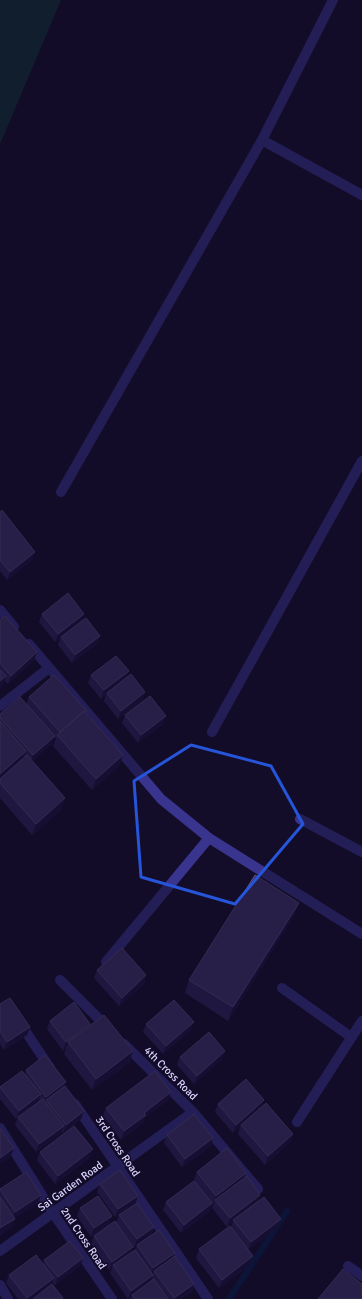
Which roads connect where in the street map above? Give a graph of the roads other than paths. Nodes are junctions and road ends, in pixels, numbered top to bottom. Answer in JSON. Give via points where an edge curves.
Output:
{"nodes":[{"id":1,"x":333,"y":0,"type":"edge"},
{"id":2,"x":262,"y":140,"type":"junction"},
{"id":3,"x":362,"y":195,"type":"edge"},
{"id":4,"x":362,"y":461,"type":"edge"},
{"id":5,"x":61,"y":492,"type":"dead end"},
{"id":6,"x":0,"y":610,"type":"edge"},
{"id":7,"x":49,"y":668,"type":"junction"},
{"id":8,"x":0,"y":706,"type":"edge"},
{"id":9,"x":212,"y":732,"type":"dead end"},
{"id":10,"x":300,"y":819,"type":"dead end"},
{"id":11,"x":208,"y":838,"type":"junction"},
{"id":12,"x":362,"y":852,"type":"edge"},
{"id":13,"x":362,"y":934,"type":"edge"},
{"id":14,"x":106,"y":962,"type":"edge"},
{"id":15,"x":60,"y":980,"type":"dead end"},
{"id":16,"x":282,"y":988,"type":"dead end"},
{"id":17,"x":362,"y":1021,"type":"edge"},
{"id":18,"x":22,"y":1026,"type":"edge"},
{"id":19,"x":351,"y":1037,"type":"junction"},
{"id":20,"x":57,"y":1078,"type":"edge"},
{"id":21,"x":70,"y":1097,"type":"edge"},
{"id":22,"x":193,"y":1112,"type":"junction"},
{"id":23,"x":297,"y":1122,"type":"dead end"},
{"id":24,"x":0,"y":1128,"type":"edge"},
{"id":25,"x":118,"y":1167,"type":"junction"},
{"id":26,"x":258,"y":1190,"type":"edge"},
{"id":27,"x":53,"y":1213,"type":"junction"},
{"id":28,"x":0,"y":1251,"type":"edge"},
{"id":29,"x":348,"y":1266,"type":"dead end"},
{"id":30,"x":362,"y":1276,"type":"edge"},
{"id":31,"x":0,"y":1285,"type":"edge"},
{"id":32,"x":8,"y":1299,"type":"edge"},
{"id":33,"x":112,"y":1299,"type":"edge"},
{"id":34,"x":208,"y":1299,"type":"edge"}],
"edges":[{"from":1,"to":2,"type":"street"},
{"from":2,"to":3,"type":"street"},
{"from":2,"to":5,"type":"street"},
{"from":4,"to":9,"type":"street"},
{"from":6,"to":7,"type":"street"},
{"from":7,"to":8,"type":"street"},
{"from":7,"to":11,"type":"street","via":[[161,799]]},
{"from":10,"to":12,"type":"street"},
{"from":11,"to":13,"type":"street"},
{"from":11,"to":14,"type":"street"},
{"from":15,"to":22,"type":"street","name":"4th Cross Road"},
{"from":16,"to":19,"type":"street"},
{"from":17,"to":19,"type":"street"},
{"from":18,"to":20,"type":"street"},
{"from":19,"to":23,"type":"street"},
{"from":21,"to":25,"type":"street","name":"3rd Cross Road"},
{"from":22,"to":25,"type":"street","name":"Sai Garden Road"},
{"from":22,"to":26,"type":"street","name":"4th Cross Road"},
{"from":24,"to":27,"type":"street","name":"2nd Cross Road"},
{"from":25,"to":27,"type":"street","name":"Sai Garden Road"},
{"from":25,"to":34,"type":"street","name":"3rd Cross Road"},
{"from":27,"to":28,"type":"street","name":"Sai Garden Road"},
{"from":27,"to":33,"type":"street","name":"2nd Cross Road"},
{"from":29,"to":30,"type":"street"},
{"from":31,"to":32,"type":"street"}]}
